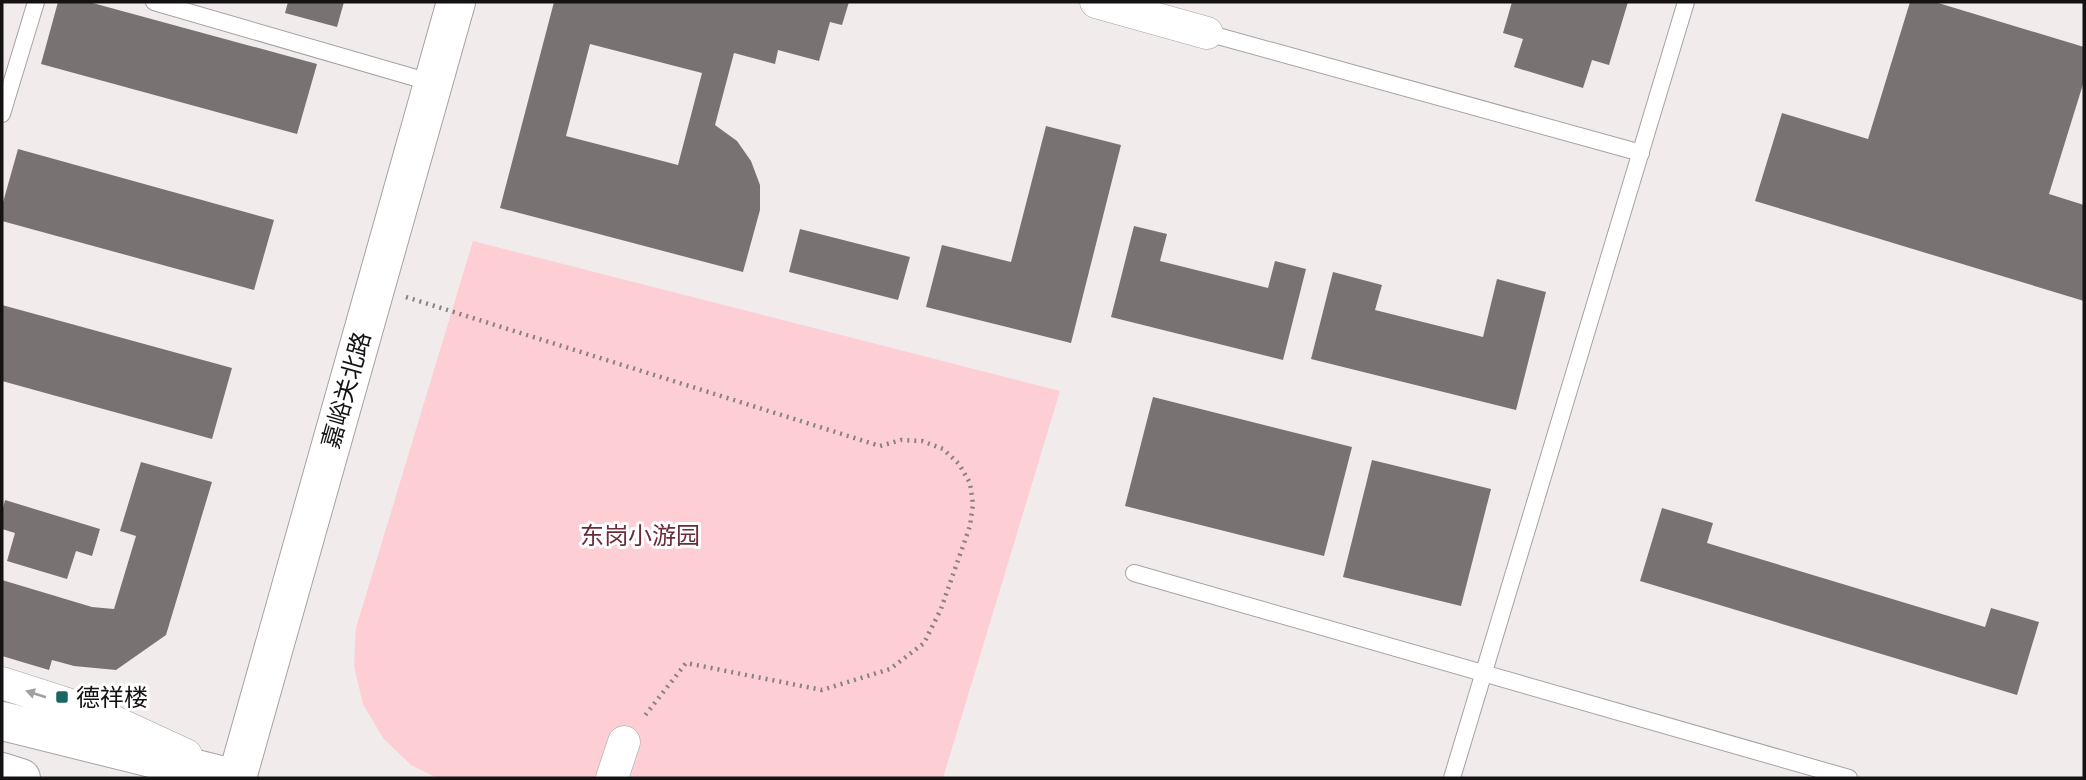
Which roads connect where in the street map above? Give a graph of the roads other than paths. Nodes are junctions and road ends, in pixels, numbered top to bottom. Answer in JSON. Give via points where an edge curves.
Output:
{"nodes":[{"id":1,"x":36,"y":2,"type":"edge"},
{"id":2,"x":155,"y":2,"type":"edge"},
{"id":3,"x":456,"y":2,"type":"edge"},
{"id":4,"x":1096,"y":2,"type":"edge"},
{"id":5,"x":1686,"y":2,"type":"edge"},
{"id":6,"x":1207,"y":33,"type":"joint"},
{"id":7,"x":433,"y":83,"type":"junction"},
{"id":8,"x":2,"y":114,"type":"edge"},
{"id":9,"x":1641,"y":153,"type":"junction"},
{"id":10,"x":1134,"y":573,"type":"dead end"},
{"id":11,"x":1484,"y":674,"type":"junction"},
{"id":12,"x":2,"y":683,"type":"edge"},
{"id":13,"x":2,"y":721,"type":"edge"},
{"id":14,"x":624,"y":742,"type":"road end"},
{"id":15,"x":2,"y":772,"type":"edge"},
{"id":16,"x":21,"y":778,"type":"edge"},
{"id":17,"x":235,"y":778,"type":"edge"},
{"id":18,"x":612,"y":778,"type":"edge"},
{"id":19,"x":1452,"y":778,"type":"edge"},
{"id":20,"x":1849,"y":778,"type":"edge"}],
"edges":[{"from":1,"to":8,"type":"lane"},
{"from":2,"to":7,"type":"lane"},
{"from":3,"to":7,"type":"main road","name":"嘉峪关北路"},
{"from":4,"to":6,"type":"street"},
{"from":5,"to":9,"type":"lane"},
{"from":6,"to":9,"type":"lane"},
{"from":7,"to":17,"type":"main road","name":"嘉峪关北路"},
{"from":9,"to":11,"type":"lane"},
{"from":10,"to":11,"type":"lane"},
{"from":11,"to":19,"type":"lane"},
{"from":11,"to":20,"type":"lane"},
{"from":17,"to":12,"type":"street","one_way":true,"via":[[95,713]]},
{"from":13,"to":17,"type":"main road"},
{"from":14,"to":18,"type":"street"},
{"from":15,"to":16,"type":"main road"}]}
